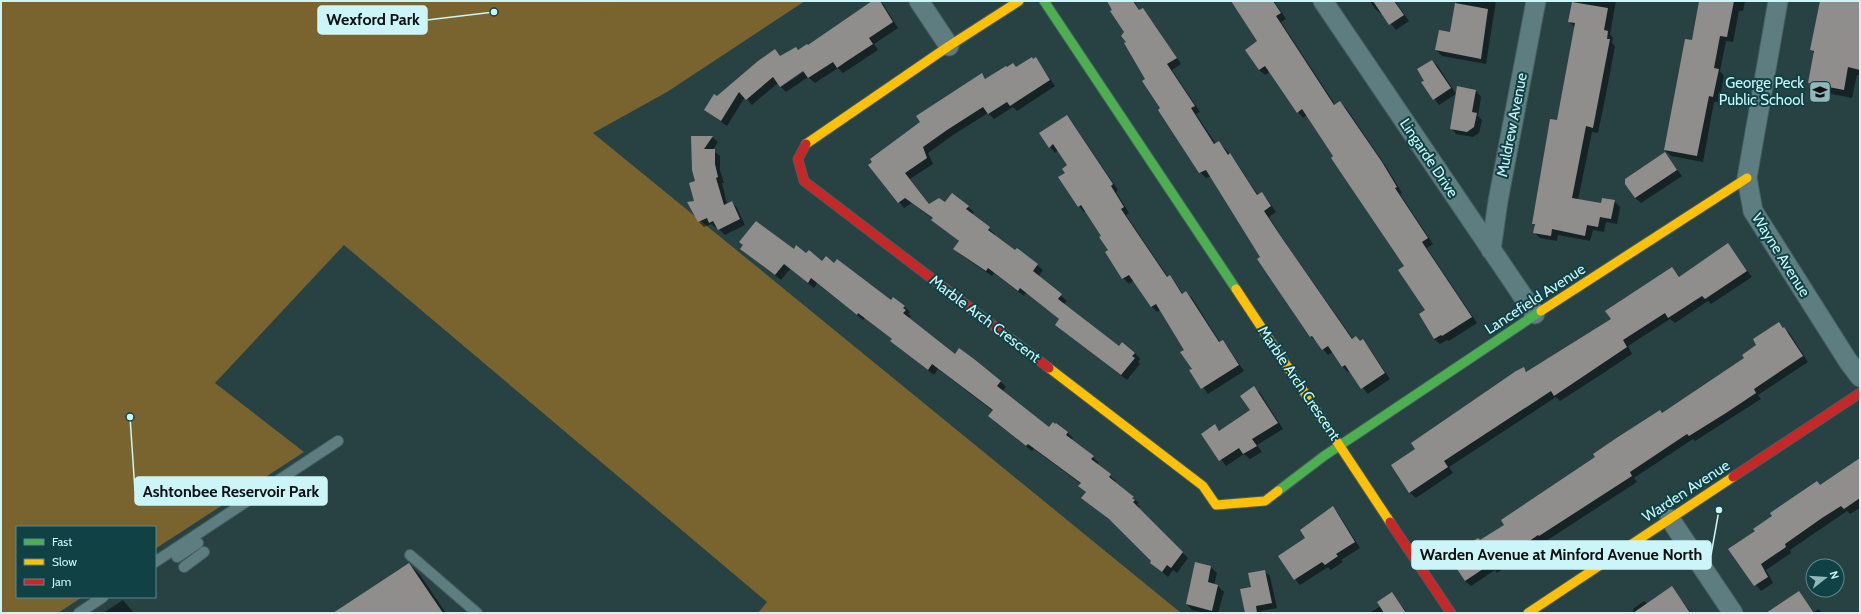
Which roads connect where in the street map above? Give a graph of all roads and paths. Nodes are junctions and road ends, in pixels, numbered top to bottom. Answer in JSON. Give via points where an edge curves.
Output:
{"nodes":[{"id":1,"x":919,"y":1,"type":"edge"},
{"id":2,"x":1019,"y":1,"type":"edge"},
{"id":3,"x":1044,"y":1,"type":"edge"},
{"id":4,"x":1323,"y":1,"type":"edge"},
{"id":5,"x":1536,"y":1,"type":"edge"},
{"id":6,"x":1778,"y":1,"type":"edge"},
{"id":7,"x":949,"y":46,"type":"junction"},
{"id":8,"x":1747,"y":178,"type":"junction"},
{"id":9,"x":1491,"y":250,"type":"junction"},
{"id":10,"x":1535,"y":314,"type":"junction"},
{"id":11,"x":1860,"y":377,"type":"edge"},
{"id":12,"x":1860,"y":393,"type":"edge"},
{"id":13,"x":338,"y":441,"type":"dead end"},
{"id":14,"x":1340,"y":446,"type":"junction"},
{"id":15,"x":1670,"y":519,"type":"junction"},
{"id":16,"x":204,"y":552,"type":"dead end"},
{"id":17,"x":410,"y":555,"type":"dead end"},
{"id":18,"x":156,"y":562,"type":"edge"},
{"id":19,"x":184,"y":567,"type":"dead end"},
{"id":20,"x":102,"y":598,"type":"edge"},
{"id":21,"x":79,"y":613,"type":"edge"},
{"id":22,"x":478,"y":613,"type":"edge"},
{"id":23,"x":1452,"y":613,"type":"edge"},
{"id":24,"x":1528,"y":613,"type":"edge"},
{"id":25,"x":1733,"y":613,"type":"edge"}],
"edges":[{"from":1,"to":7,"type":"street"},
{"from":2,"to":7,"type":"street","name":"Marble Arch Crescent"},
{"from":3,"to":14,"type":"street","name":"Marble Arch Crescent"},
{"from":4,"to":9,"type":"street","name":"Lingarde Drive"},
{"from":5,"to":9,"type":"street","name":"Muldrew Avenue"},
{"from":6,"to":8,"type":"street","name":"Wayne Avenue"},
{"from":7,"to":14,"type":"street","name":"Marble Arch Crescent","via":[[806,143],[798,159],[804,181],[1203,486],[1216,505],[1265,501]]},
{"from":8,"to":10,"type":"street","name":"Lancefield Avenue"},
{"from":8,"to":11,"type":"street","name":"Wayne Avenue","via":[[1753,211]]},
{"from":9,"to":10,"type":"street","name":"Lingarde Drive"},
{"from":10,"to":14,"type":"street","name":"Lancefield Avenue"},
{"from":12,"to":15,"type":"street","name":"Warden Avenue"},
{"from":13,"to":18,"type":"lane","via":[[175,554]]},
{"from":14,"to":23,"type":"street","name":"Marble Arch Crescent"},
{"from":15,"to":24,"type":"street","name":"Warden Avenue"},
{"from":15,"to":25,"type":"street"},
{"from":16,"to":19,"type":"lane"},
{"from":17,"to":22,"type":"lane"},
{"from":20,"to":21,"type":"lane"}]}
